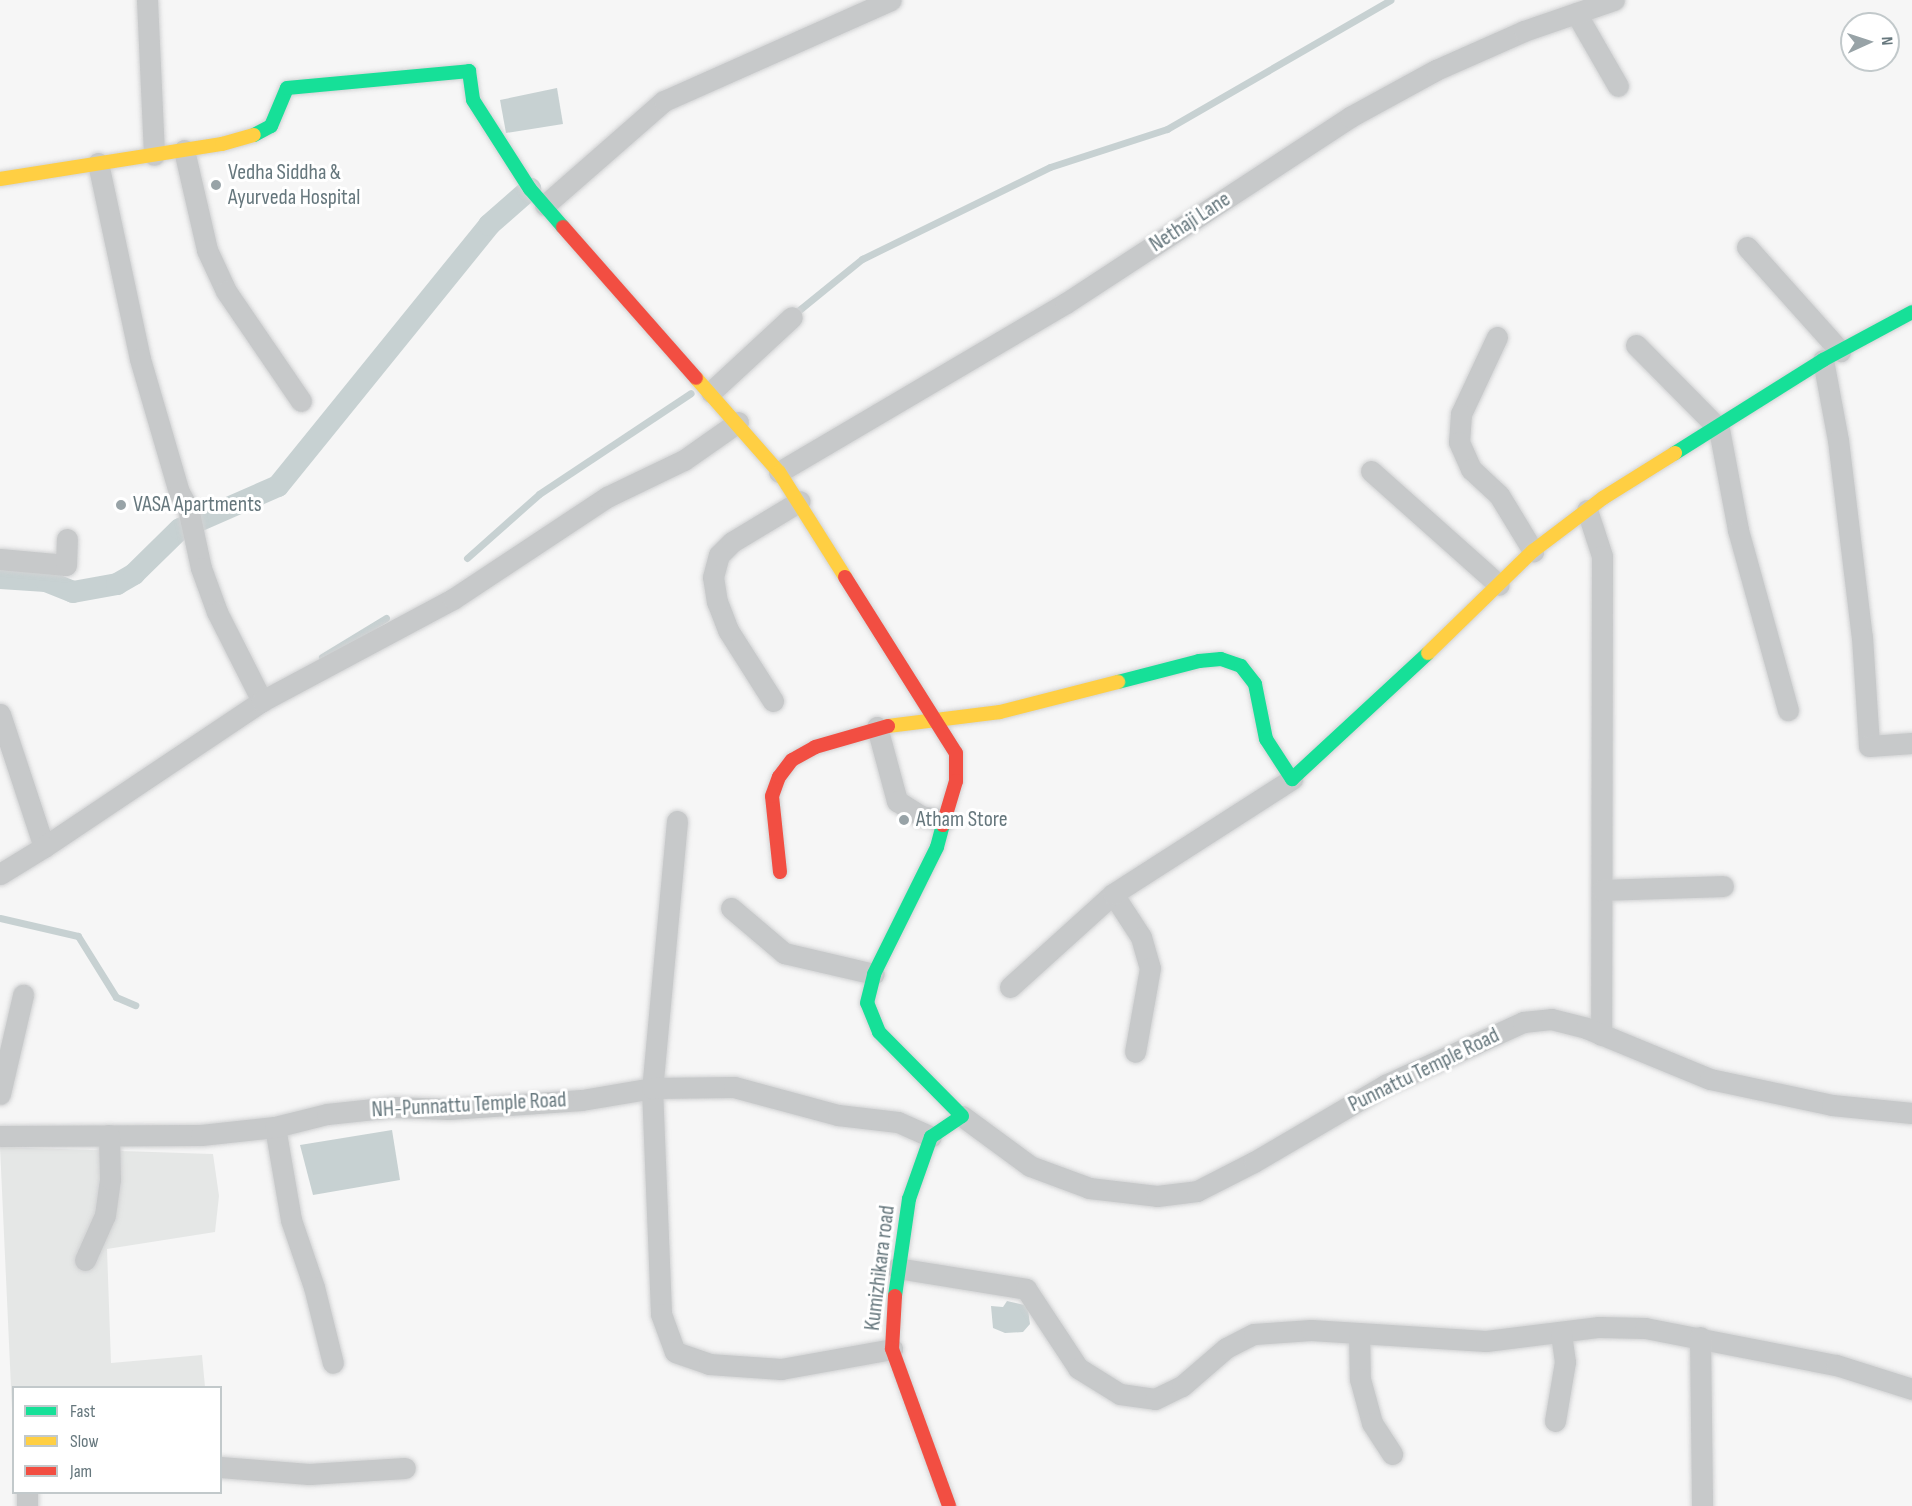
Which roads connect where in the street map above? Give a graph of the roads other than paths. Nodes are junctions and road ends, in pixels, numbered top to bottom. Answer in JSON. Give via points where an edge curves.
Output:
{"nodes":[{"id":1,"x":147,"y":0,"type":"edge"},
{"id":2,"x":891,"y":0,"type":"edge"},
{"id":3,"x":1614,"y":0,"type":"edge"},
{"id":4,"x":1576,"y":13,"type":"junction"},
{"id":5,"x":1618,"y":86,"type":"dead end"},
{"id":6,"x":184,"y":150,"type":"junction"},
{"id":7,"x":154,"y":155,"type":"junction"},
{"id":8,"x":98,"y":163,"type":"junction"},
{"id":9,"x":0,"y":179,"type":"edge"},
{"id":10,"x":545,"y":205,"type":"junction"},
{"id":11,"x":1747,"y":247,"type":"dead end"},
{"id":12,"x":1912,"y":312,"type":"edge"},
{"id":13,"x":792,"y":317,"type":"dead end"},
{"id":14,"x":1497,"y":337,"type":"dead end"},
{"id":15,"x":1636,"y":345,"type":"dead end"},
{"id":16,"x":1832,"y":356,"type":"junction"},
{"id":17,"x":711,"y":392,"type":"junction"},
{"id":18,"x":301,"y":401,"type":"dead end"},
{"id":19,"x":738,"y":422,"type":"junction"},
{"id":20,"x":1719,"y":429,"type":"junction"},
{"id":21,"x":1371,"y":471,"type":"dead end"},
{"id":22,"x":779,"y":472,"type":"junction"},
{"id":23,"x":800,"y":501,"type":"junction"},
{"id":24,"x":1587,"y":510,"type":"junction"},
{"id":25,"x":67,"y":539,"type":"dead end"},
{"id":26,"x":1533,"y":551,"type":"junction"},
{"id":27,"x":0,"y":559,"type":"edge"},
{"id":28,"x":1500,"y":585,"type":"junction"},
{"id":29,"x":262,"y":701,"type":"junction"},
{"id":30,"x":773,"y":701,"type":"dead end"},
{"id":31,"x":1788,"y":710,"type":"dead end"},
{"id":32,"x":0,"y":716,"type":"edge"},
{"id":33,"x":935,"y":717,"type":"junction"},
{"id":34,"x":876,"y":727,"type":"junction"},
{"id":35,"x":1912,"y":743,"type":"edge"},
{"id":36,"x":1292,"y":779,"type":"junction"},
{"id":37,"x":945,"y":820,"type":"junction"},
{"id":38,"x":677,"y":821,"type":"dead end"},
{"id":39,"x":44,"y":847,"type":"junction"},
{"id":40,"x":780,"y":872,"type":"dead end"},
{"id":41,"x":0,"y":874,"type":"edge"},
{"id":42,"x":1723,"y":886,"type":"dead end"},
{"id":43,"x":1602,"y":890,"type":"junction"},
{"id":44,"x":1113,"y":894,"type":"junction"},
{"id":45,"x":731,"y":908,"type":"dead end"},
{"id":46,"x":874,"y":974,"type":"junction"},
{"id":47,"x":1010,"y":987,"type":"dead end"},
{"id":48,"x":23,"y":995,"type":"dead end"},
{"id":49,"x":1601,"y":1035,"type":"junction"},
{"id":50,"x":1136,"y":1052,"type":"dead end"},
{"id":51,"x":652,"y":1088,"type":"junction"},
{"id":52,"x":0,"y":1094,"type":"edge"},
{"id":53,"x":1912,"y":1113,"type":"edge"},
{"id":54,"x":962,"y":1116,"type":"junction"},
{"id":55,"x":275,"y":1127,"type":"junction"},
{"id":56,"x":0,"y":1136,"type":"edge"},
{"id":57,"x":109,"y":1136,"type":"junction"},
{"id":58,"x":932,"y":1137,"type":"junction"},
{"id":59,"x":85,"y":1260,"type":"dead end"},
{"id":60,"x":897,"y":1268,"type":"junction"},
{"id":61,"x":1359,"y":1333,"type":"junction"},
{"id":62,"x":1561,"y":1333,"type":"junction"},
{"id":63,"x":1700,"y":1337,"type":"junction"},
{"id":64,"x":892,"y":1349,"type":"junction"},
{"id":65,"x":333,"y":1363,"type":"dead end"},
{"id":66,"x":1912,"y":1389,"type":"edge"},
{"id":67,"x":1555,"y":1421,"type":"dead end"},
{"id":68,"x":1392,"y":1454,"type":"dead end"},
{"id":69,"x":222,"y":1467,"type":"edge"},
{"id":70,"x":405,"y":1468,"type":"dead end"},
{"id":71,"x":949,"y":1506,"type":"edge"},
{"id":72,"x":1702,"y":1506,"type":"edge"}],
"edges":[{"from":1,"to":7,"type":"street"},
{"from":2,"to":10,"type":"street","via":[[664,101]]},
{"from":3,"to":4,"type":"street","name":"Nethaji Lane"},
{"from":4,"to":5,"type":"street"},
{"from":4,"to":22,"type":"street","name":"Nethaji Lane","via":[[1436,70],[1350,117],[1066,303]]},
{"from":6,"to":7,"type":"street"},
{"from":6,"to":10,"type":"street","via":[[242,139],[271,126],[287,88],[469,70],[473,100],[495,140]]},
{"from":6,"to":18,"type":"street","via":[[212,260],[232,301]]},
{"from":7,"to":8,"type":"street"},
{"from":8,"to":9,"type":"street"},
{"from":8,"to":29,"type":"street","via":[[140,359],[179,492],[188,508],[201,568],[217,612]]},
{"from":10,"to":17,"type":"street"},
{"from":11,"to":16,"type":"street"},
{"from":12,"to":16,"type":"street"},
{"from":13,"to":17,"type":"street"},
{"from":14,"to":26,"type":"street","via":[[1461,414],[1459,442],[1471,469],[1499,495]]},
{"from":15,"to":20,"type":"street"},
{"from":16,"to":20,"type":"street"},
{"from":16,"to":35,"type":"street","via":[[1869,746]]},
{"from":17,"to":19,"type":"street"},
{"from":19,"to":22,"type":"street"},
{"from":19,"to":29,"type":"street","via":[[684,460],[607,497],[453,599]]},
{"from":20,"to":24,"type":"street"},
{"from":20,"to":31,"type":"street","via":[[1738,530]]},
{"from":21,"to":28,"type":"street"},
{"from":22,"to":23,"type":"street"},
{"from":23,"to":30,"type":"street","via":[[732,542],[719,555],[713,576],[717,602],[728,630]]},
{"from":23,"to":33,"type":"street"},
{"from":24,"to":26,"type":"street"},
{"from":24,"to":43,"type":"street","via":[[1602,556]]},
{"from":25,"to":27,"type":"street","via":[[66,565]]},
{"from":26,"to":28,"type":"street"},
{"from":28,"to":36,"type":"street","via":[[1357,723]]},
{"from":29,"to":39,"type":"street"},
{"from":32,"to":39,"type":"street"},
{"from":33,"to":34,"type":"street"},
{"from":33,"to":36,"type":"street","via":[[1000,712],[1221,659],[1241,666],[1255,684],[1266,739]]},
{"from":33,"to":37,"type":"street","via":[[956,753],[956,781]]},
{"from":34,"to":37,"type":"street","via":[[897,801],[921,816]]},
{"from":34,"to":40,"type":"street","via":[[815,747],[792,760],[778,777],[772,796]]},
{"from":36,"to":44,"type":"street"},
{"from":37,"to":46,"type":"street","via":[[920,889]]},
{"from":38,"to":51,"type":"street"},
{"from":39,"to":41,"type":"street"},
{"from":42,"to":43,"type":"street"},
{"from":43,"to":49,"type":"street"},
{"from":44,"to":47,"type":"street"},
{"from":44,"to":50,"type":"street","via":[[1141,937],[1150,968]]},
{"from":45,"to":46,"type":"street","via":[[784,953]]},
{"from":46,"to":54,"type":"street","via":[[867,1003],[879,1032]]},
{"from":48,"to":52,"type":"street"},
{"from":49,"to":53,"type":"street","name":"Punnattu Temple Road","via":[[1710,1080],[1832,1105]]},
{"from":49,"to":54,"type":"street","name":"Punnattu Temple Road","via":[[1551,1019],[1523,1022],[1385,1085],[1197,1191],[1157,1196],[1089,1188],[1030,1166]]},
{"from":51,"to":55,"type":"street","name":"NH-Punnattu Temple Road","via":[[559,1101],[449,1109],[393,1107],[327,1114]]},
{"from":51,"to":58,"type":"street","name":"NH-Punnattu Temple Road","via":[[734,1087],[838,1115],[898,1122]]},
{"from":51,"to":64,"type":"street","via":[[661,1314],[675,1352],[709,1364],[781,1369]]},
{"from":54,"to":58,"type":"street"},
{"from":55,"to":57,"type":"street","name":"NH-Punnattu Temple Road","via":[[201,1135]]},
{"from":55,"to":65,"type":"street","via":[[291,1220],[314,1287]]},
{"from":56,"to":57,"type":"street","name":"NH-Punnattu Temple Road"},
{"from":57,"to":59,"type":"street","via":[[110,1179],[105,1215]]},
{"from":58,"to":60,"type":"street","name":"Kumizhikara road","via":[[909,1199]]},
{"from":60,"to":61,"type":"street","via":[[1026,1289],[1078,1368],[1120,1394],[1155,1399],[1182,1386],[1226,1348],[1254,1334],[1311,1330]]},
{"from":60,"to":64,"type":"street","name":"Kumizhikara road"},
{"from":61,"to":62,"type":"street","via":[[1486,1341]]},
{"from":61,"to":68,"type":"street","via":[[1360,1379],[1372,1424]]},
{"from":62,"to":63,"type":"street","via":[[1645,1328]]},
{"from":62,"to":67,"type":"street","via":[[1565,1362]]},
{"from":63,"to":66,"type":"street","via":[[1836,1365]]},
{"from":63,"to":72,"type":"street"},
{"from":64,"to":71,"type":"street","name":"Kumizhikara road"},
{"from":69,"to":70,"type":"street","via":[[309,1474]]}]}
